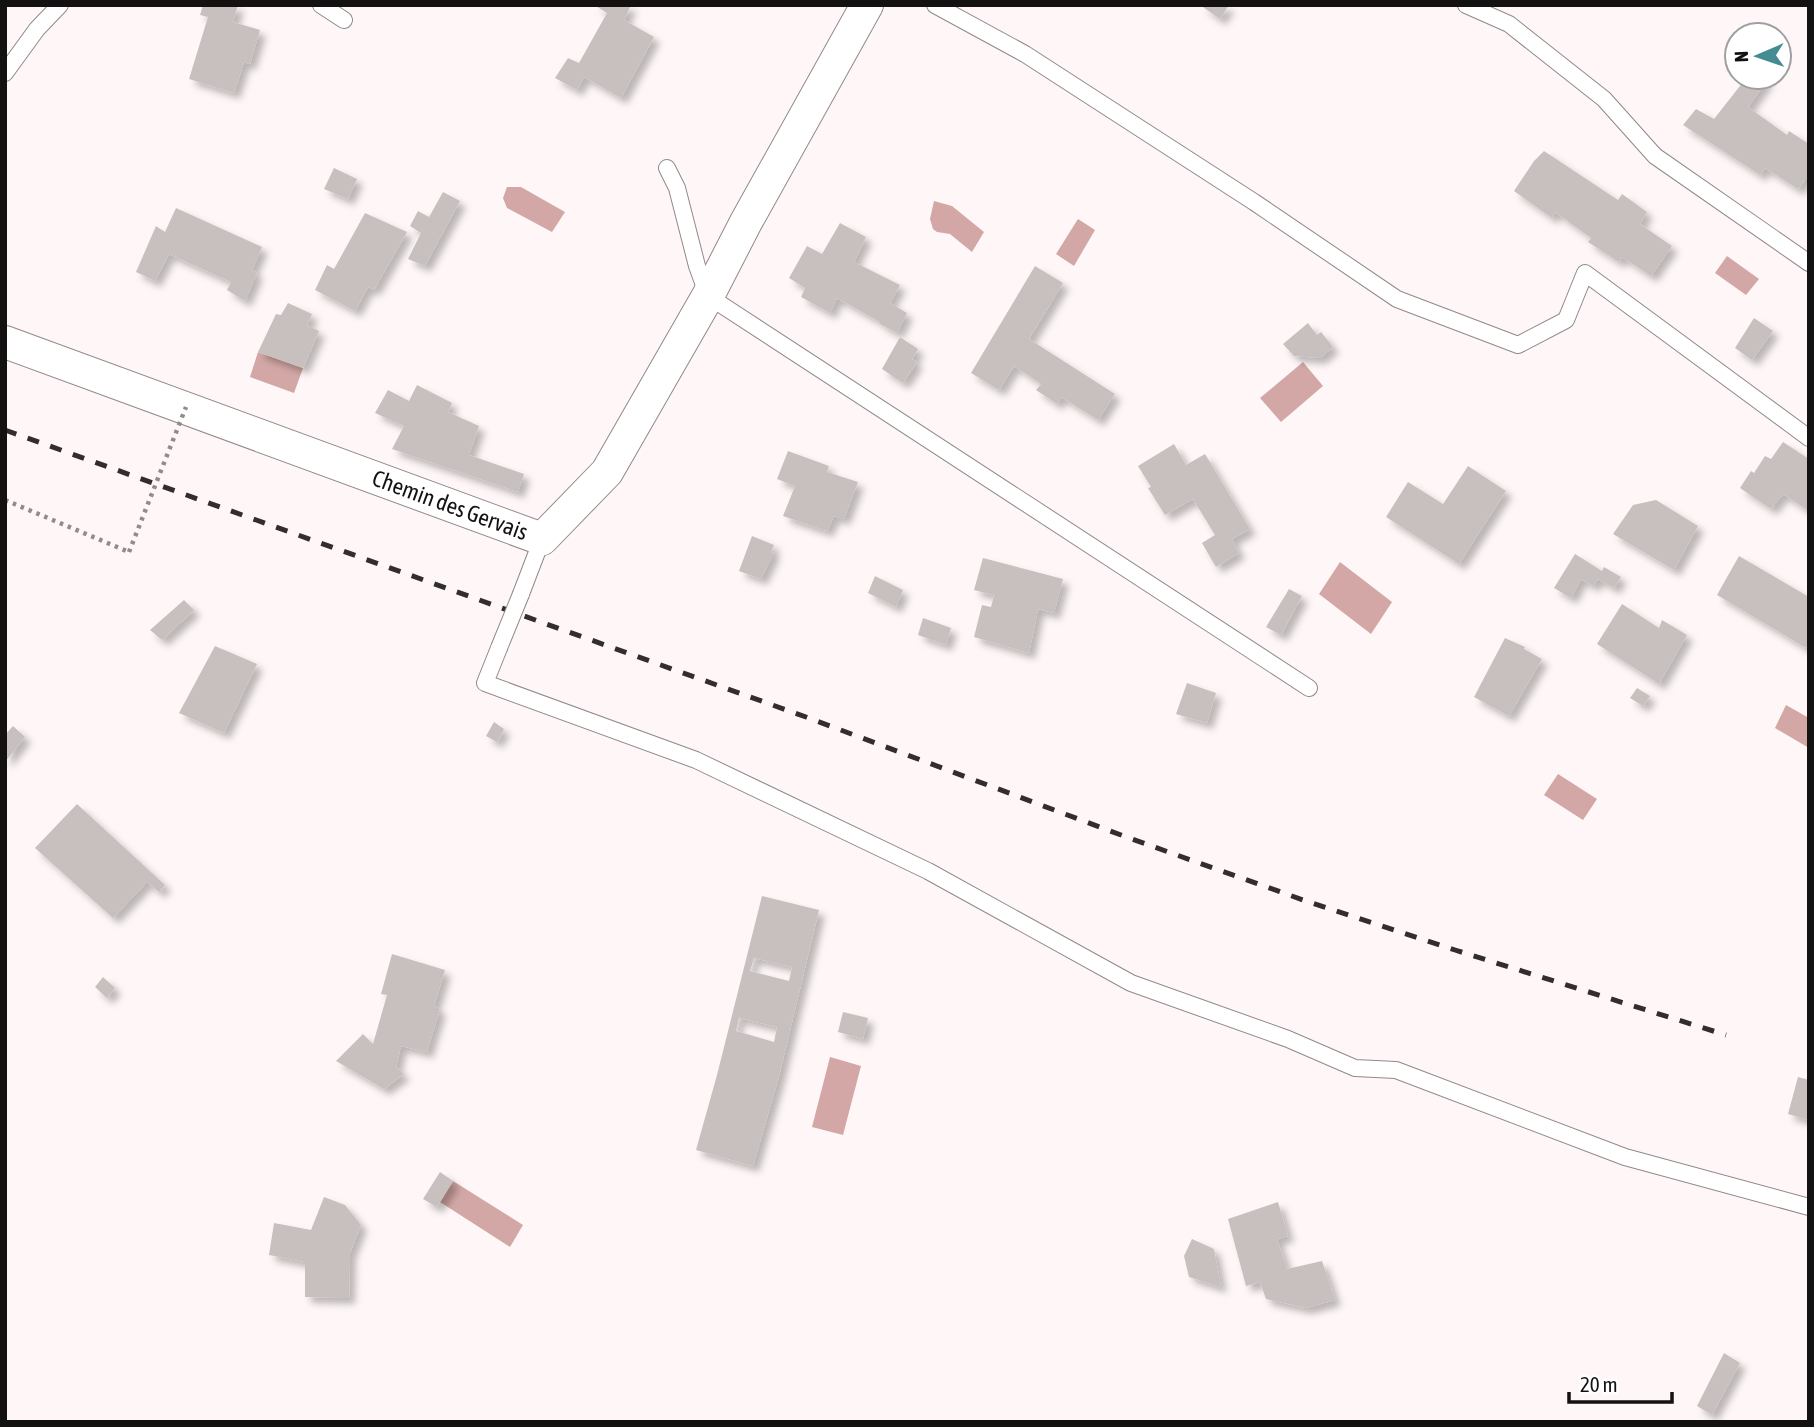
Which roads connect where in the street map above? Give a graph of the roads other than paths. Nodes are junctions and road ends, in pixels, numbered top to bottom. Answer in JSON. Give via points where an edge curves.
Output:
{"nodes":[{"id":1,"x":60,"y":5,"type":"edge"},
{"id":2,"x":321,"y":5,"type":"edge"},
{"id":3,"x":867,"y":5,"type":"edge"},
{"id":4,"x":934,"y":5,"type":"edge"},
{"id":5,"x":1466,"y":5,"type":"edge"},
{"id":6,"x":344,"y":20,"type":"dead end"},
{"id":7,"x":5,"y":73,"type":"edge"},
{"id":8,"x":667,"y":168,"type":"dead end"},
{"id":9,"x":1809,"y":263,"type":"edge"},
{"id":10,"x":708,"y":296,"type":"junction"},
{"id":11,"x":5,"y":342,"type":"edge"},
{"id":12,"x":1809,"y":439,"type":"edge"},
{"id":13,"x":542,"y":539,"type":"junction"},
{"id":14,"x":1309,"y":688,"type":"dead end"},
{"id":15,"x":1809,"y":1207,"type":"edge"}],
"edges":[{"from":1,"to":7,"type":"lane"},
{"from":2,"to":6,"type":"lane"},
{"from":3,"to":10,"type":"street","name":"Chemin des Gervais"},
{"from":4,"to":12,"type":"lane","via":[[1025,54],[1397,299],[1518,345],[1566,320],[1585,273]]},
{"from":5,"to":9,"type":"lane","via":[[1509,24],[1604,99],[1655,156]]},
{"from":8,"to":10,"type":"lane"},
{"from":10,"to":13,"type":"street","name":"Chemin des Gervais","via":[[607,472]]},
{"from":10,"to":14,"type":"lane"},
{"from":11,"to":13,"type":"street","name":"Chemin des Gervais"},
{"from":13,"to":15,"type":"lane","bridge":true,"via":[[485,683],[695,760],[928,871],[1131,983],[1356,1068],[1396,1070],[1625,1157]]}]}
